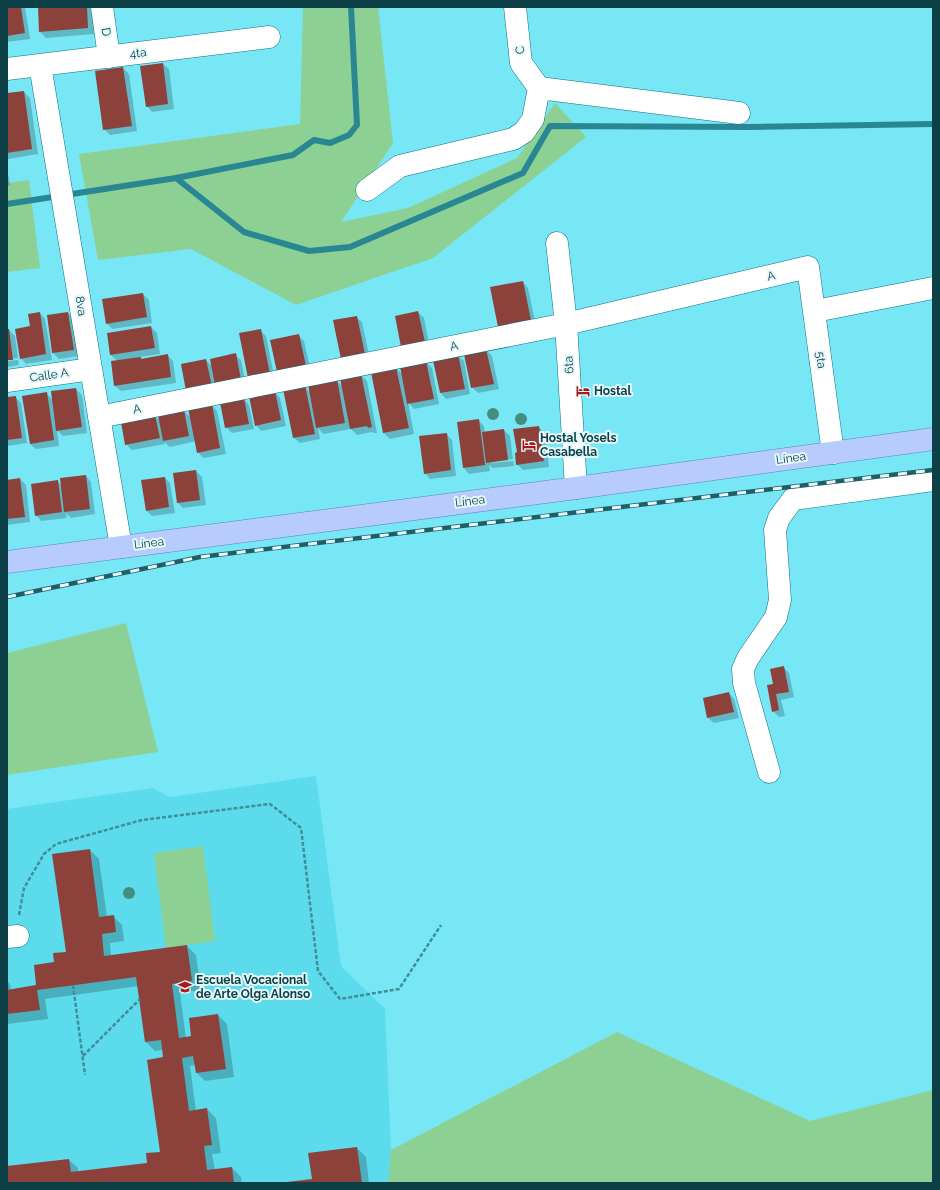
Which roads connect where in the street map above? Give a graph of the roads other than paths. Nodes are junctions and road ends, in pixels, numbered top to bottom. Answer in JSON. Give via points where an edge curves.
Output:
{"nodes":[{"id":1,"x":102,"y":7,"type":"edge"},
{"id":2,"x":515,"y":7,"type":"edge"},
{"id":3,"x":269,"y":37,"type":"dead end"},
{"id":4,"x":109,"y":57,"type":"junction"},
{"id":5,"x":40,"y":65,"type":"junction"},
{"id":6,"x":7,"y":69,"type":"edge"},
{"id":7,"x":539,"y":88,"type":"junction"},
{"id":8,"x":739,"y":113,"type":"dead end"},
{"id":9,"x":367,"y":190,"type":"dead end"},
{"id":10,"x":557,"y":244,"type":"dead end"},
{"id":11,"x":808,"y":267,"type":"joint"},
{"id":12,"x":933,"y":288,"type":"edge"},
{"id":13,"x":815,"y":311,"type":"junction"},
{"id":14,"x":566,"y":324,"type":"junction"},
{"id":15,"x":91,"y":369,"type":"junction"},
{"id":16,"x":7,"y":381,"type":"edge"},
{"id":17,"x":99,"y":417,"type":"junction"},
{"id":18,"x":933,"y":439,"type":"edge"},
{"id":19,"x":833,"y":453,"type":"junction"},
{"id":20,"x":933,"y":480,"type":"edge"},
{"id":21,"x":576,"y":488,"type":"junction"},
{"id":22,"x":121,"y":547,"type":"junction"},
{"id":23,"x":7,"y":562,"type":"edge"},
{"id":24,"x":769,"y":772,"type":"dead end"}],
"edges":[{"from":1,"to":4,"type":"street","name":"D"},
{"from":2,"to":7,"type":"street","name":"C","via":[[521,63]]},
{"from":3,"to":4,"type":"street","name":"4ta"},
{"from":4,"to":5,"type":"street","name":"4ta"},
{"from":5,"to":6,"type":"street","name":"4ta"},
{"from":5,"to":15,"type":"street","name":"8va"},
{"from":7,"to":8,"type":"street"},
{"from":7,"to":9,"type":"street","via":[[533,119],[524,132],[513,139],[400,166]]},
{"from":10,"to":14,"type":"street","name":"6ta"},
{"from":11,"to":13,"type":"street","name":"5ta"},
{"from":11,"to":14,"type":"street","name":"A"},
{"from":12,"to":13,"type":"street"},
{"from":13,"to":19,"type":"street","name":"5ta"},
{"from":14,"to":17,"type":"street","name":"A"},
{"from":14,"to":21,"type":"street","name":"6ta"},
{"from":15,"to":16,"type":"street","name":"Calle A"},
{"from":15,"to":17,"type":"street","name":"8va"},
{"from":17,"to":22,"type":"street","name":"8va"},
{"from":18,"to":19,"type":"main road","name":"Línea"},
{"from":19,"to":21,"type":"main road","name":"Línea"},
{"from":20,"to":24,"type":"street","via":[[793,498],[779,518],[775,530],[780,600],[776,617],[743,669],[744,683]]},
{"from":21,"to":22,"type":"main road","name":"Línea"},
{"from":22,"to":23,"type":"main road","name":"Línea"}]}
